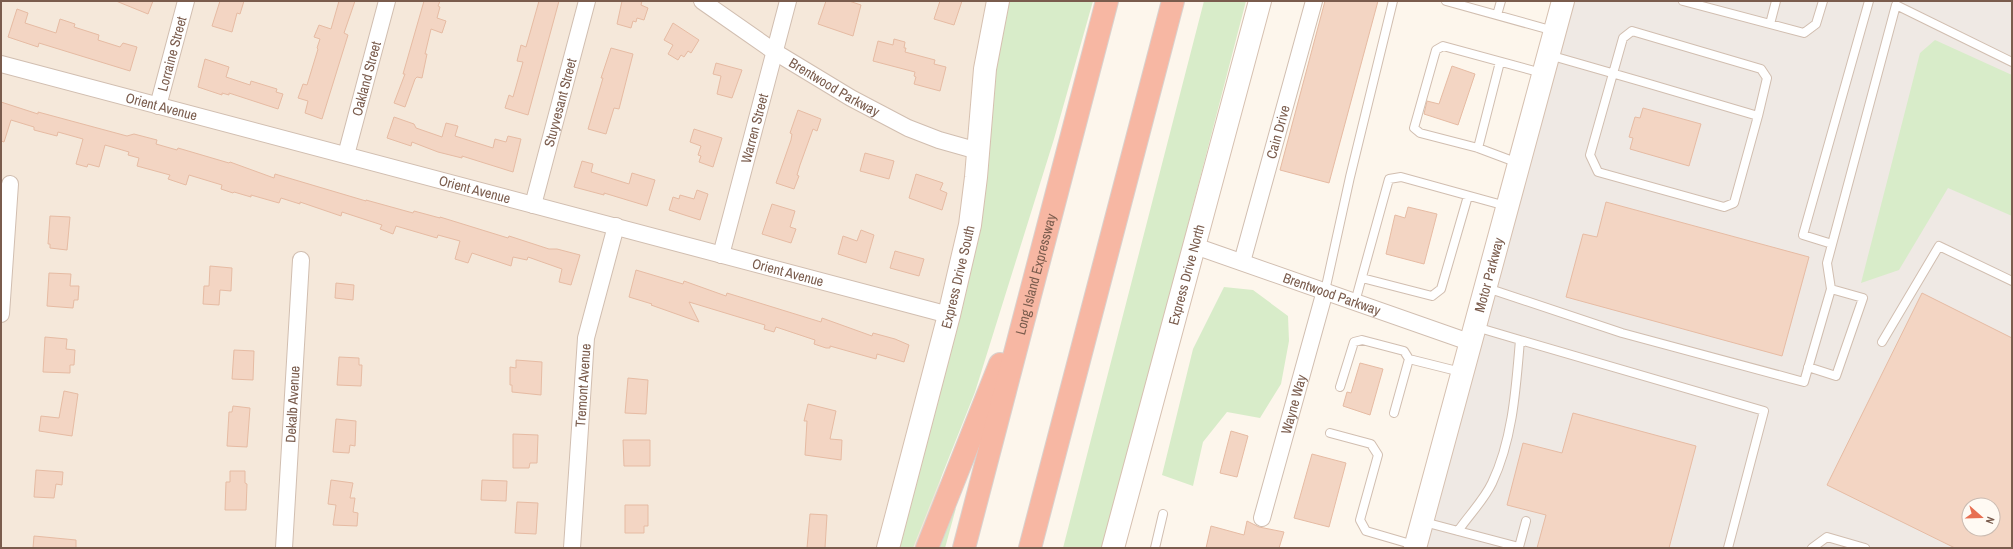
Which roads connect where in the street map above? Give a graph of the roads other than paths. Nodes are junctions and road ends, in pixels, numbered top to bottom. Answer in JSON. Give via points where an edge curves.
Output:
{"nodes":[{"id":1,"x":186,"y":1,"type":"edge"},
{"id":2,"x":387,"y":1,"type":"edge"},
{"id":3,"x":587,"y":1,"type":"edge"},
{"id":4,"x":702,"y":1,"type":"edge"},
{"id":5,"x":788,"y":1,"type":"edge"},
{"id":6,"x":998,"y":1,"type":"edge"},
{"id":7,"x":1107,"y":1,"type":"edge"},
{"id":8,"x":1173,"y":1,"type":"edge"},
{"id":9,"x":1260,"y":1,"type":"edge"},
{"id":10,"x":1314,"y":1,"type":"edge"},
{"id":11,"x":1393,"y":1,"type":"edge"},
{"id":12,"x":1446,"y":1,"type":"edge"},
{"id":13,"x":1501,"y":1,"type":"edge"},
{"id":14,"x":1563,"y":1,"type":"edge"},
{"id":15,"x":1683,"y":1,"type":"edge"},
{"id":16,"x":1776,"y":1,"type":"edge"},
{"id":17,"x":1822,"y":1,"type":"edge"},
{"id":18,"x":1869,"y":1,"type":"edge"},
{"id":19,"x":1896,"y":3,"type":"edge"},
{"id":20,"x":1497,"y":15,"type":"junction"},
{"id":21,"x":1770,"y":24,"type":"junction"},
{"id":22,"x":1555,"y":31,"type":"junction"},
{"id":23,"x":775,"y":52,"type":"junction"},
{"id":24,"x":1500,"y":62,"type":"junction"},
{"id":25,"x":2012,"y":62,"type":"edge"},
{"id":26,"x":1,"y":64,"type":"edge"},
{"id":27,"x":1546,"y":64,"type":"junction"},
{"id":28,"x":1613,"y":73,"type":"junction"},
{"id":29,"x":1082,"y":99,"type":"junction"},
{"id":30,"x":158,"y":106,"type":"junction"},
{"id":31,"x":1758,"y":116,"type":"junction"},
{"id":32,"x":1478,"y":148,"type":"junction"},
{"id":33,"x":978,"y":151,"type":"junction"},
{"id":34,"x":346,"y":155,"type":"junction"},
{"id":35,"x":1518,"y":163,"type":"junction"},
{"id":36,"x":10,"y":184,"type":"dead end"},
{"id":37,"x":1468,"y":196,"type":"junction"},
{"id":38,"x":533,"y":205,"type":"junction"},
{"id":39,"x":1507,"y":207,"type":"junction"},
{"id":40,"x":616,"y":226,"type":"junction"},
{"id":41,"x":1109,"y":244,"type":"junction"},
{"id":42,"x":1832,"y":244,"type":"junction"},
{"id":43,"x":1195,"y":246,"type":"junction"},
{"id":44,"x":721,"y":255,"type":"junction"},
{"id":45,"x":301,"y":260,"type":"dead end"},
{"id":46,"x":1242,"y":262,"type":"junction"},
{"id":47,"x":1362,"y":278,"type":"junction"},
{"id":48,"x":2012,"y":281,"type":"edge"},
{"id":49,"x":1484,"y":287,"type":"junction"},
{"id":50,"x":1831,"y":289,"type":"junction"},
{"id":51,"x":1325,"y":291,"type":"junction"},
{"id":52,"x":1355,"y":302,"type":"junction"},
{"id":53,"x":1,"y":314,"type":"edge"},
{"id":54,"x":949,"y":315,"type":"junction"},
{"id":55,"x":1471,"y":334,"type":"junction"},
{"id":56,"x":1520,"y":340,"type":"junction"},
{"id":57,"x":1882,"y":342,"type":"dead end"},
{"id":58,"x":1409,"y":359,"type":"junction"},
{"id":59,"x":1808,"y":367,"type":"junction"},
{"id":60,"x":1462,"y":372,"type":"junction"},
{"id":61,"x":1340,"y":387,"type":"dead end"},
{"id":62,"x":1394,"y":413,"type":"dead end"},
{"id":63,"x":1330,"y":433,"type":"dead end"},
{"id":64,"x":1163,"y":514,"type":"dead end"},
{"id":65,"x":1262,"y":518,"type":"dead end"},
{"id":66,"x":1526,"y":521,"type":"dead end"},
{"id":67,"x":1422,"y":522,"type":"junction"},
{"id":68,"x":1458,"y":531,"type":"junction"},
{"id":69,"x":1415,"y":547,"type":"edge"},
{"id":70,"x":284,"y":548,"type":"edge"},
{"id":71,"x":572,"y":548,"type":"edge"},
{"id":72,"x":888,"y":548,"type":"edge"},
{"id":73,"x":927,"y":548,"type":"edge"},
{"id":74,"x":964,"y":548,"type":"edge"},
{"id":75,"x":1030,"y":548,"type":"edge"},
{"id":76,"x":1045,"y":548,"type":"edge"},
{"id":77,"x":1113,"y":548,"type":"edge"},
{"id":78,"x":1154,"y":548,"type":"edge"},
{"id":79,"x":1728,"y":548,"type":"edge"},
{"id":80,"x":1812,"y":548,"type":"edge"},
{"id":81,"x":1865,"y":548,"type":"edge"}],
"edges":[{"from":1,"to":30,"type":"street","name":"Lorraine Street"},
{"from":2,"to":34,"type":"street","name":"Oakland Street"},
{"from":3,"to":38,"type":"street","name":"Stuyvesant Street"},
{"from":4,"to":23,"type":"street","name":"Brentwood Parkway"},
{"from":5,"to":23,"type":"street","name":"Warren Street"},
{"from":6,"to":33,"type":"main road","name":"Express Drive South","via":[[985,69]]},
{"from":7,"to":29,"type":"highway","name":"Long Island Expressway"},
{"from":8,"to":41,"type":"highway"},
{"from":9,"to":43,"type":"main road","name":"Express Drive North"},
{"from":10,"to":46,"type":"street","name":"Cain Drive"},
{"from":11,"to":51,"type":"lane"},
{"from":12,"to":20,"type":"lane"},
{"from":13,"to":20,"type":"lane"},
{"from":14,"to":22,"type":"main road","name":"Motor Parkway"},
{"from":15,"to":21,"type":"lane"},
{"from":16,"to":21,"type":"lane"},
{"from":17,"to":21,"type":"lane","via":[[1816,24],[1804,33]]},
{"from":18,"to":42,"type":"lane","via":[[1803,235]]},
{"from":19,"to":25,"type":"lane"},
{"from":19,"to":42,"type":"lane"},
{"from":20,"to":22,"type":"lane"},
{"from":22,"to":27,"type":"main road","name":"Motor Parkway"},
{"from":23,"to":33,"type":"street","name":"Brentwood Parkway","via":[[851,98],[908,128]]},
{"from":23,"to":44,"type":"street","name":"Warren Street"},
{"from":24,"to":27,"type":"lane"},
{"from":24,"to":32,"type":"lane"},
{"from":24,"to":32,"type":"lane","via":[[1443,46],[1436,50],[1414,128],[1420,133]]},
{"from":26,"to":30,"type":"street","name":"Orient Avenue"},
{"from":27,"to":28,"type":"lane"},
{"from":27,"to":35,"type":"main road","name":"Motor Parkway"},
{"from":28,"to":31,"type":"lane"},
{"from":28,"to":31,"type":"lane","via":[[1623,38],[1632,32],[1761,69],[1767,78]]},
{"from":28,"to":31,"type":"lane","via":[[1590,155],[1598,172],[1724,207],[1734,203]]},
{"from":29,"to":73,"type":"highway","via":[[1007,343]]},
{"from":29,"to":74,"type":"highway","name":"Long Island Expressway"},
{"from":30,"to":34,"type":"street","name":"Orient Avenue"},
{"from":32,"to":35,"type":"lane"},
{"from":33,"to":54,"type":"main road","name":"Express Drive South","via":[[970,225]]},
{"from":34,"to":38,"type":"street","name":"Orient Avenue"},
{"from":35,"to":39,"type":"main road","name":"Motor Parkway"},
{"from":36,"to":53,"type":"street"},
{"from":37,"to":39,"type":"lane"},
{"from":37,"to":47,"type":"lane","via":[[1441,289],[1432,296]]},
{"from":37,"to":47,"type":"lane","via":[[1401,177],[1389,180]]},
{"from":38,"to":40,"type":"street","name":"Orient Avenue"},
{"from":39,"to":49,"type":"main road","name":"Motor Parkway"},
{"from":40,"to":44,"type":"street","name":"Orient Avenue"},
{"from":40,"to":71,"type":"street","name":"Tremont Avenue","via":[[586,338]]},
{"from":41,"to":75,"type":"highway"},
{"from":41,"to":76,"type":"highway"},
{"from":42,"to":50,"type":"lane","via":[[1827,262]]},
{"from":43,"to":46,"type":"street","name":"Brentwood Parkway"},
{"from":43,"to":77,"type":"main road","name":"Express Drive North"},
{"from":44,"to":54,"type":"street","name":"Orient Avenue"},
{"from":45,"to":70,"type":"street","name":"Dekalb Avenue"},
{"from":46,"to":51,"type":"street","name":"Brentwood Parkway"},
{"from":47,"to":52,"type":"lane"},
{"from":48,"to":57,"type":"lane","via":[[1939,246]]},
{"from":49,"to":55,"type":"main road","name":"Motor Parkway"},
{"from":49,"to":59,"type":"lane","via":[[1622,333],[1804,382]]},
{"from":50,"to":59,"type":"lane"},
{"from":50,"to":59,"type":"lane","via":[[1863,298],[1836,376]]},
{"from":51,"to":52,"type":"street","name":"Brentwood Parkway"},
{"from":51,"to":65,"type":"street","name":"Wayne Way"},
{"from":52,"to":55,"type":"street","name":"Brentwood Parkway"},
{"from":54,"to":72,"type":"main road","name":"Express Drive South"},
{"from":55,"to":56,"type":"lane"},
{"from":55,"to":60,"type":"main road","name":"Motor Parkway"},
{"from":56,"to":68,"type":"lane","via":[[1515,392],[1506,443],[1492,484]]},
{"from":56,"to":79,"type":"lane","via":[[1764,411]]},
{"from":58,"to":60,"type":"lane"},
{"from":58,"to":61,"type":"lane","via":[[1404,351],[1362,340],[1354,342]]},
{"from":58,"to":62,"type":"lane"},
{"from":60,"to":67,"type":"main road","name":"Motor Parkway"},
{"from":63,"to":69,"type":"lane","via":[[1371,444],[1378,455],[1360,520],[1366,531]]},
{"from":64,"to":78,"type":"lane"},
{"from":66,"to":68,"type":"lane","via":[[1519,546]]},
{"from":67,"to":68,"type":"lane"},
{"from":67,"to":69,"type":"main road","name":"Motor Parkway"},
{"from":80,"to":81,"type":"lane","via":[[1827,537]]}]}
